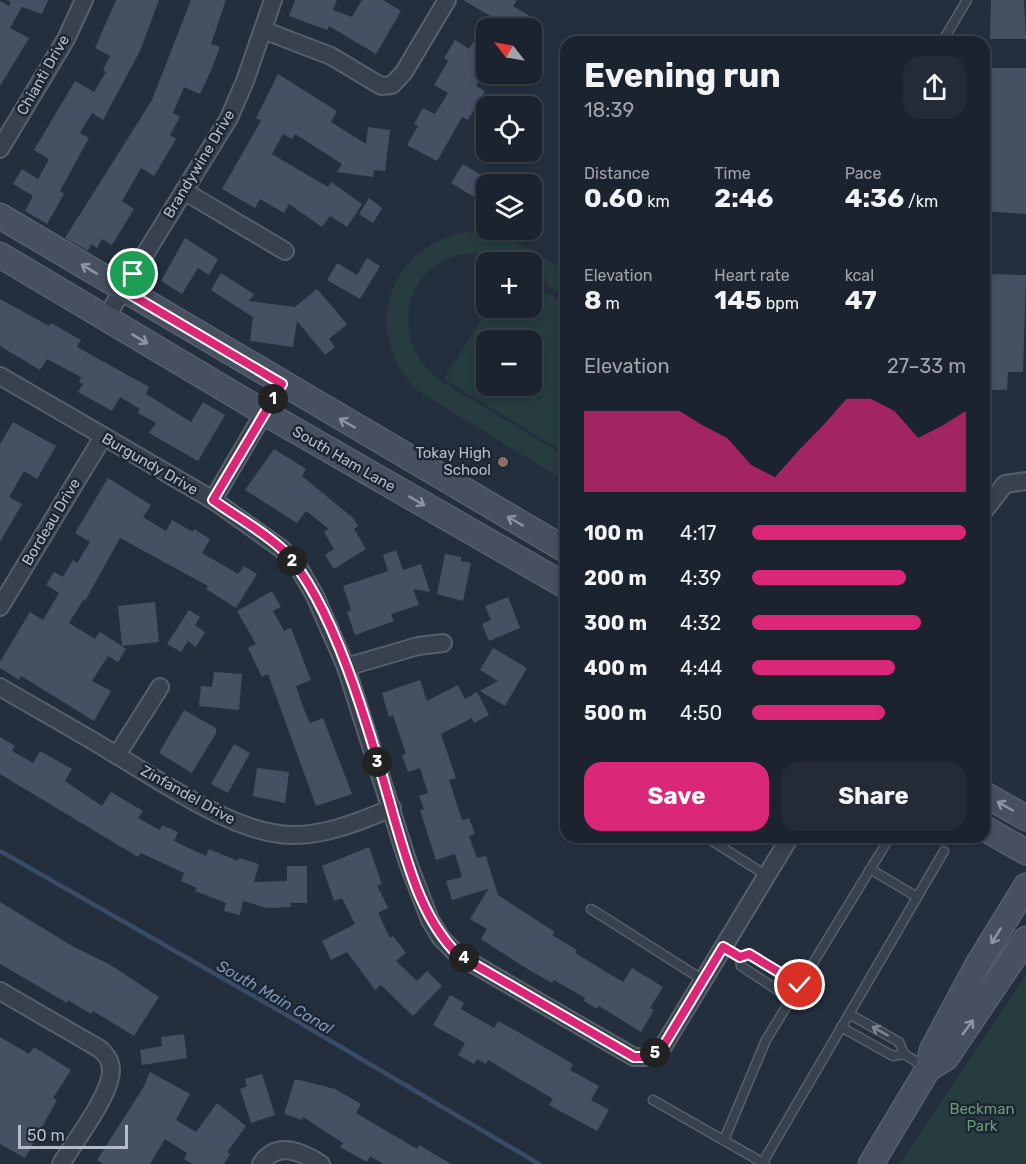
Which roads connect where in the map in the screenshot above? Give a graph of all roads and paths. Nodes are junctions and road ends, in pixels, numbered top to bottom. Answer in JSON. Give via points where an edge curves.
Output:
{"nodes":[{"id":1,"x":84,"y":0,"type":"edge"},
{"id":2,"x":273,"y":0,"type":"edge"},
{"id":3,"x":447,"y":0,"type":"edge"},
{"id":4,"x":967,"y":0,"type":"edge"},
{"id":5,"x":263,"y":30,"type":"junction"},
{"id":6,"x":946,"y":36,"type":"edge"},
{"id":7,"x":0,"y":149,"type":"edge"},
{"id":8,"x":184,"y":191,"type":"junction"},
{"id":9,"x":0,"y":216,"type":"edge"},
{"id":10,"x":285,"y":251,"type":"dead end"},
{"id":11,"x":0,"y":255,"type":"edge"},
{"id":12,"x":123,"y":290,"type":"junction"},
{"id":13,"x":105,"y":319,"type":"junction"},
{"id":14,"x":0,"y":376,"type":"edge"},
{"id":15,"x":282,"y":384,"type":"junction"},
{"id":16,"x":265,"y":413,"type":"junction"},
{"id":17,"x":103,"y":436,"type":"junction"},
{"id":18,"x":1026,"y":481,"type":"edge"},
{"id":19,"x":213,"y":500,"type":"junction"},
{"id":20,"x":990,"y":504,"type":"edge"},
{"id":21,"x":560,"y":546,"type":"edge"},
{"id":22,"x":560,"y":583,"type":"edge"},
{"id":23,"x":0,"y":607,"type":"edge"},
{"id":24,"x":443,"y":643,"type":"dead end"},
{"id":25,"x":346,"y":667,"type":"junction"},
{"id":26,"x":0,"y":687,"type":"edge"},
{"id":27,"x":160,"y":687,"type":"dead end"},
{"id":28,"x":117,"y":755,"type":"junction"},
{"id":29,"x":990,"y":797,"type":"edge"},
{"id":30,"x":392,"y":808,"type":"junction"},
{"id":31,"x":1026,"y":818,"type":"edge"},
{"id":32,"x":990,"y":831,"type":"edge"},
{"id":33,"x":715,"y":843,"type":"edge"},
{"id":34,"x":786,"y":843,"type":"edge"},
{"id":35,"x":886,"y":843,"type":"edge"},
{"id":36,"x":944,"y":851,"type":"dead end"},
{"id":37,"x":1026,"y":852,"type":"edge"},
{"id":38,"x":870,"y":869,"type":"junction"},
{"id":39,"x":767,"y":876,"type":"junction"},
{"id":40,"x":1026,"y":886,"type":"edge"},
{"id":41,"x":917,"y":897,"type":"junction"},
{"id":42,"x":591,"y":909,"type":"dead end"},
{"id":43,"x":1026,"y":939,"type":"edge"},
{"id":44,"x":723,"y":947,"type":"junction"},
{"id":45,"x":740,"y":957,"type":"junction"},
{"id":46,"x":703,"y":980,"type":"junction"},
{"id":47,"x":800,"y":985,"type":"junction"},
{"id":48,"x":0,"y":991,"type":"edge"},
{"id":49,"x":791,"y":999,"type":"junction"},
{"id":50,"x":849,"y":1014,"type":"junction"},
{"id":51,"x":841,"y":1027,"type":"junction"},
{"id":52,"x":904,"y":1054,"type":"junction"},
{"id":53,"x":928,"y":1069,"type":"junction"},
{"id":54,"x":653,"y":1100,"type":"dead end"},
{"id":55,"x":724,"y":1140,"type":"junction"},
{"id":56,"x":764,"y":1163,"type":"edge"},
{"id":57,"x":61,"y":1164,"type":"edge"},
{"id":58,"x":261,"y":1164,"type":"edge"},
{"id":59,"x":321,"y":1164,"type":"edge"},
{"id":60,"x":871,"y":1164,"type":"edge"}],
"edges":[{"from":1,"to":7,"type":"street","name":"Chianti Drive","via":[[66,39]]},
{"from":2,"to":5,"type":"street","name":"Brandywine Drive"},
{"from":3,"to":5,"type":"street","via":[[404,72],[392,85],[381,86],[322,52]]},
{"from":4,"to":6,"type":"lane"},
{"from":5,"to":8,"type":"street","name":"Brandywine Drive","via":[[229,118]]},
{"from":8,"to":10,"type":"street"},
{"from":8,"to":12,"type":"street","name":"Brandywine Drive"},
{"from":12,"to":9,"type":"main road","one_way":true},
{"from":11,"to":13,"type":"main road","name":"South Ham Lane"},
{"from":12,"to":13,"type":"street","name":"Brandywine Drive"},
{"from":12,"to":15,"type":"main road"},
{"from":13,"to":16,"type":"main road","name":"South Ham Lane","one_way":true},
{"from":14,"to":17,"type":"street","name":"Burgundy Drive"},
{"from":15,"to":16,"type":"street"},
{"from":21,"to":15,"type":"main road","one_way":true},
{"from":16,"to":19,"type":"street"},
{"from":16,"to":22,"type":"main road","name":"South Ham Lane","one_way":true},
{"from":17,"to":19,"type":"street","name":"Burgundy Drive"},
{"from":17,"to":23,"type":"street","name":"Bordeau Drive"},
{"from":18,"to":20,"type":"street","via":[[1005,484]]},
{"from":19,"to":25,"type":"street","name":"Burgundy Drive","via":[[282,549],[300,570]]},
{"from":24,"to":25,"type":"street","via":[[418,646]]},
{"from":25,"to":30,"type":"street","name":"Burgundy Drive"},
{"from":26,"to":28,"type":"street","name":"Zinfandel Drive"},
{"from":27,"to":28,"type":"street"},
{"from":28,"to":30,"type":"street","name":"Zinfandel Drive","via":[[237,823],[265,832],[320,832],[354,824]]},
{"from":31,"to":29,"type":"main road","one_way":true},
{"from":30,"to":46,"type":"street","name":"Burgundy Drive","via":[[408,863],[441,938],[458,955],[634,1057],[648,1057],[664,1045]]},
{"from":32,"to":37,"type":"main road"},
{"from":33,"to":39,"type":"lane"},
{"from":34,"to":39,"type":"street"},
{"from":35,"to":38,"type":"lane"},
{"from":36,"to":41,"type":"lane"},
{"from":38,"to":41,"type":"lane"},
{"from":38,"to":47,"type":"lane"},
{"from":39,"to":44,"type":"street"},
{"from":40,"to":53,"type":"main road","one_way":true,"via":[[937,1040]]},
{"from":41,"to":50,"type":"lane"},
{"from":42,"to":46,"type":"lane"},
{"from":53,"to":43,"type":"main road","one_way":true,"via":[[946,1058]]},
{"from":44,"to":45,"type":"lane"},
{"from":44,"to":46,"type":"street"},
{"from":45,"to":47,"type":"lane","via":[[749,954]]},
{"from":45,"to":49,"type":"lane","via":[[741,966]]},
{"from":47,"to":49,"type":"lane"},
{"from":48,"to":57,"type":"street","via":[[99,1049],[109,1059],[107,1087]]},
{"from":49,"to":55,"type":"lane","via":[[766,1040]]},
{"from":50,"to":51,"type":"lane"},
{"from":52,"to":50,"type":"lane","one_way":true,"via":[[900,1042]]},
{"from":51,"to":52,"type":"lane","via":[[893,1056]]},
{"from":51,"to":56,"type":"lane"},
{"from":52,"to":53,"type":"lane"},
{"from":53,"to":60,"type":"main road"},
{"from":54,"to":55,"type":"lane"},
{"from":55,"to":56,"type":"lane"},
{"from":58,"to":59,"type":"street","via":[[269,1155],[283,1150],[299,1151]]}]}
